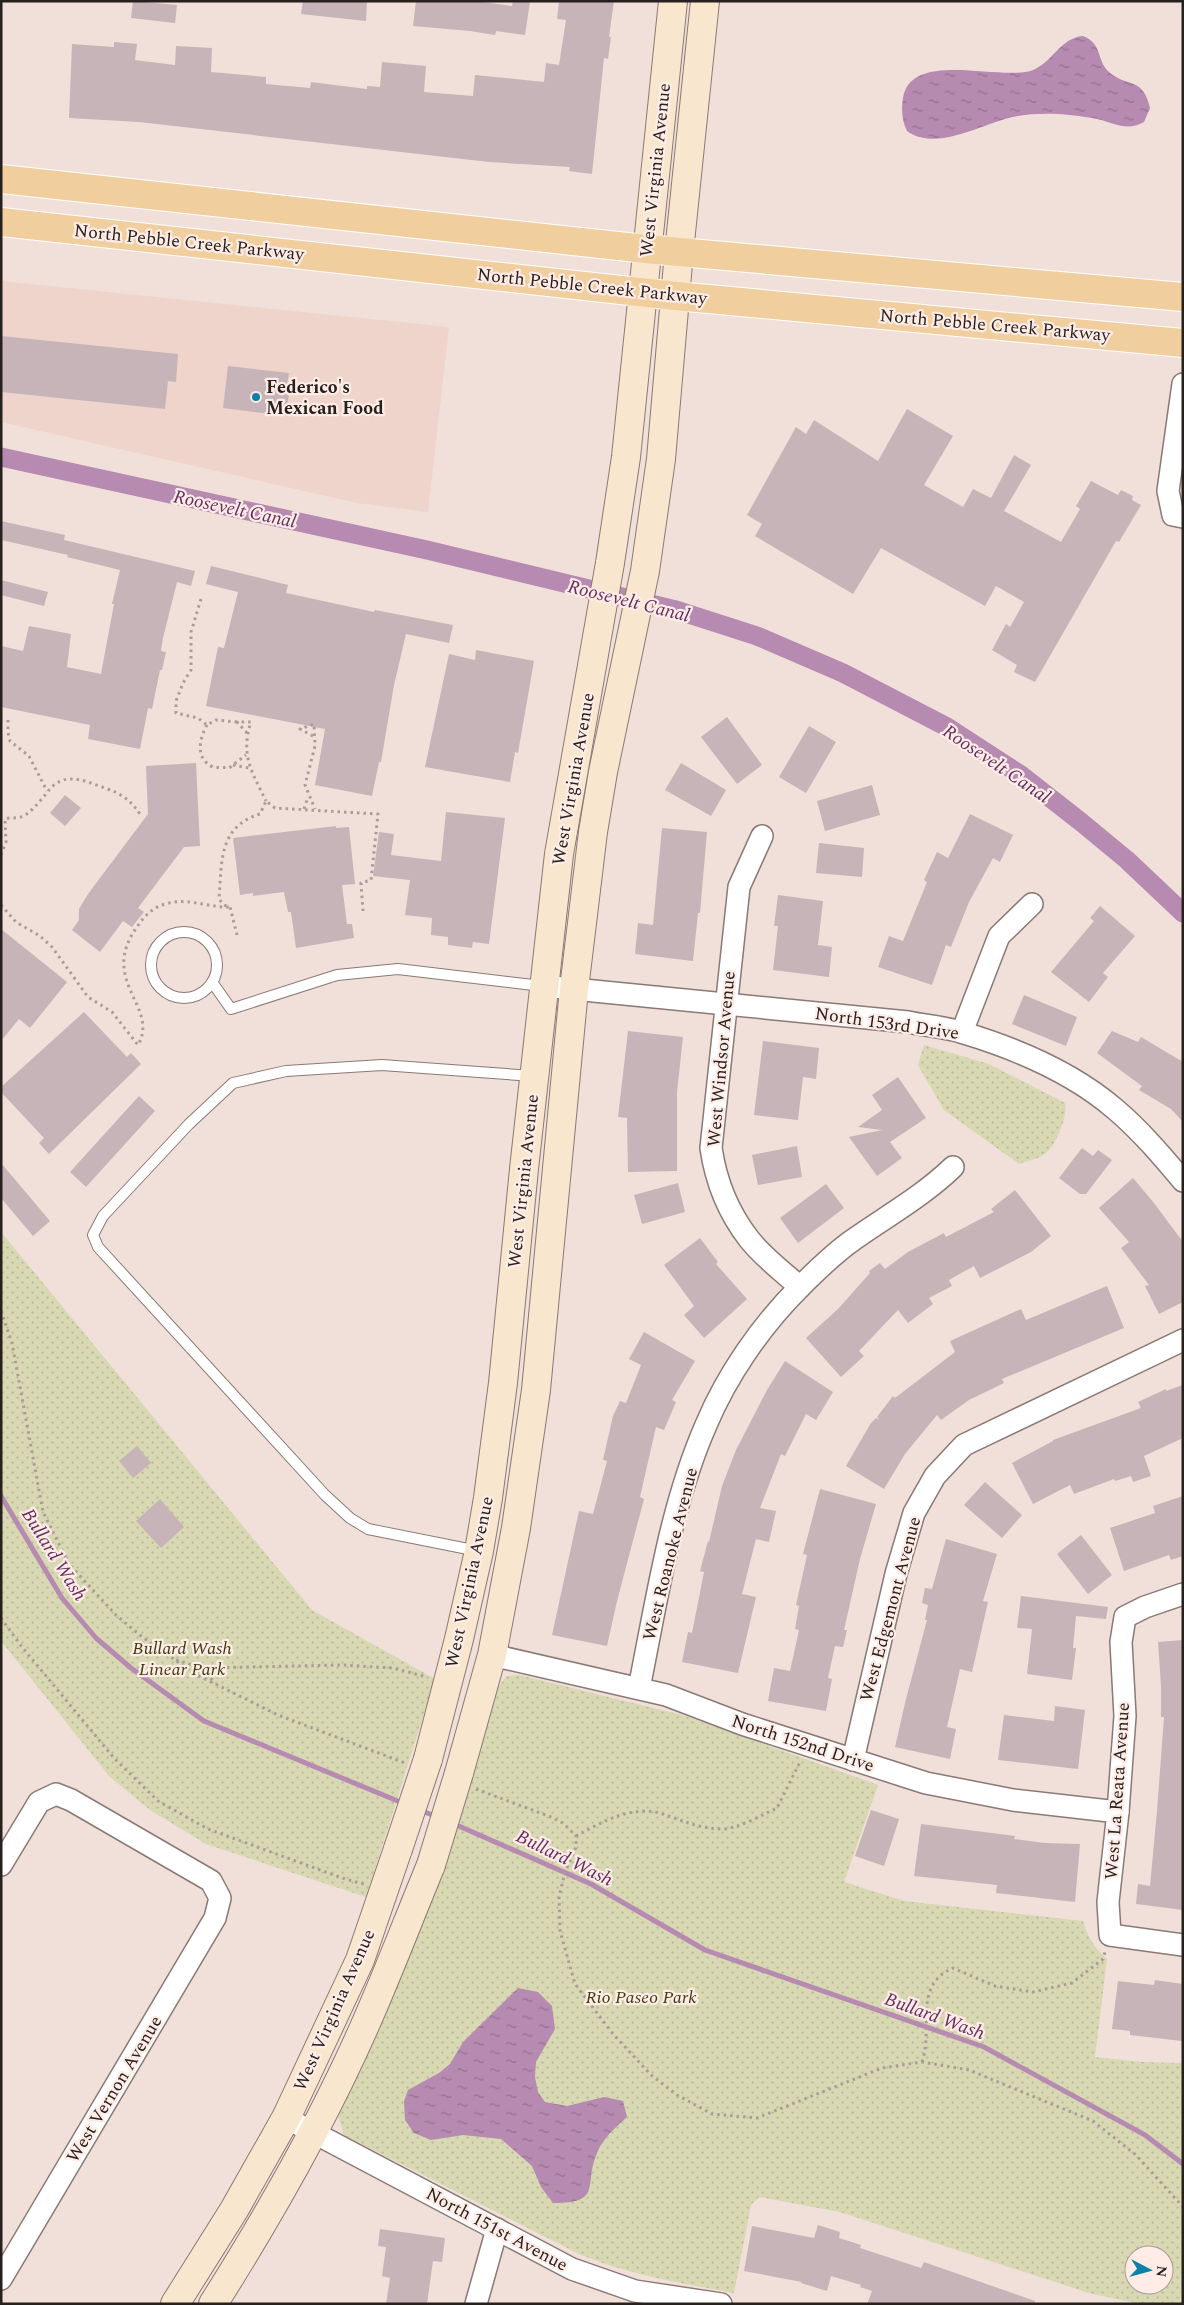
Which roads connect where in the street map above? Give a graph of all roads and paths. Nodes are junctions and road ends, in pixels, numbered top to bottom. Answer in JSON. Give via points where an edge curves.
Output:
{"nodes":[{"id":1,"x":673,"y":1,"type":"edge"},
{"id":2,"x":705,"y":1,"type":"edge"},
{"id":3,"x":1,"y":179,"type":"edge"},
{"id":4,"x":1,"y":222,"type":"edge"},
{"id":5,"x":646,"y":249,"type":"junction"},
{"id":6,"x":679,"y":252,"type":"junction"},
{"id":7,"x":642,"y":292,"type":"junction"},
{"id":8,"x":676,"y":296,"type":"junction"},
{"id":9,"x":1183,"y":297,"type":"edge"},
{"id":10,"x":1183,"y":343,"type":"edge"},
{"id":11,"x":1183,"y":384,"type":"edge"},
{"id":12,"x":1178,"y":516,"type":"edge"},
{"id":13,"x":200,"y":599,"type":"dead end"},
{"id":14,"x":8,"y":720,"type":"dead end"},
{"id":15,"x":237,"y":722,"type":"junction"},
{"id":16,"x":207,"y":726,"type":"junction"},
{"id":17,"x":247,"y":733,"type":"junction"},
{"id":18,"x":314,"y":736,"type":"junction"},
{"id":19,"x":246,"y":754,"type":"junction"},
{"id":20,"x":233,"y":765,"type":"junction"},
{"id":21,"x":249,"y":768,"type":"junction"},
{"id":22,"x":47,"y":791,"type":"junction"},
{"id":23,"x":308,"y":796,"type":"junction"},
{"id":24,"x":266,"y":801,"type":"junction"},
{"id":25,"x":304,"y":808,"type":"junction"},
{"id":26,"x":315,"y":809,"type":"junction"},
{"id":27,"x":141,"y":816,"type":"dead end"},
{"id":28,"x":762,"y":836,"type":"dead end"},
{"id":29,"x":1,"y":855,"type":"edge"},
{"id":30,"x":219,"y":898,"type":"junction"},
{"id":31,"x":1032,"y":904,"type":"dead end"},
{"id":32,"x":1,"y":905,"type":"edge"},
{"id":33,"x":213,"y":908,"type":"junction"},
{"id":34,"x":230,"y":908,"type":"junction"},
{"id":35,"x":363,"y":911,"type":"dead end"},
{"id":36,"x":237,"y":936,"type":"dead end"},
{"id":37,"x":212,"y":982,"type":"junction"},
{"id":38,"x":543,"y":986,"type":"junction"},
{"id":39,"x":574,"y":989,"type":"junction"},
{"id":40,"x":725,"y":1003,"type":"junction"},
{"id":41,"x":962,"y":1032,"type":"junction"},
{"id":42,"x":534,"y":1076,"type":"junction"},
{"id":43,"x":953,"y":1167,"type":"dead end"},
{"id":44,"x":1183,"y":1181,"type":"edge"},
{"id":45,"x":800,"y":1287,"type":"junction"},
{"id":46,"x":1,"y":1311,"type":"edge"},
{"id":47,"x":1183,"y":1340,"type":"edge"},
{"id":48,"x":479,"y":1552,"type":"junction"},
{"id":49,"x":1183,"y":1594,"type":"edge"},
{"id":50,"x":1,"y":1618,"type":"edge"},
{"id":51,"x":492,"y":1655,"type":"junction"},
{"id":52,"x":173,"y":1659,"type":"junction"},
{"id":53,"x":213,"y":1668,"type":"junction"},
{"id":54,"x":448,"y":1682,"type":"junction"},
{"id":55,"x":218,"y":1686,"type":"junction"},
{"id":56,"x":639,"y":1688,"type":"junction"},
{"id":57,"x":806,"y":1745,"type":"junction"},
{"id":58,"x":853,"y":1760,"type":"junction"},
{"id":59,"x":418,"y":1762,"type":"junction"},
{"id":60,"x":465,"y":1780,"type":"junction"},
{"id":61,"x":1118,"y":1812,"type":"junction"},
{"id":62,"x":576,"y":1836,"type":"junction"},
{"id":63,"x":1,"y":1865,"type":"edge"},
{"id":64,"x":384,"y":1888,"type":"junction"},
{"id":65,"x":1110,"y":1935,"type":"junction"},
{"id":66,"x":1183,"y":1946,"type":"edge"},
{"id":67,"x":922,"y":2062,"type":"junction"},
{"id":68,"x":286,"y":2118,"type":"junction"},
{"id":69,"x":314,"y":2132,"type":"junction"},
{"id":70,"x":1183,"y":2207,"type":"edge"},
{"id":71,"x":498,"y":2229,"type":"junction"},
{"id":72,"x":1,"y":2278,"type":"edge"},
{"id":73,"x":175,"y":2304,"type":"edge"},
{"id":74,"x":213,"y":2304,"type":"edge"},
{"id":75,"x":476,"y":2304,"type":"edge"},
{"id":76,"x":718,"y":2304,"type":"edge"}],
"edges":[{"from":1,"to":5,"type":"main road","name":"West Virginia Avenue"},
{"from":2,"to":6,"type":"main road","name":"West Virginia Avenue"},
{"from":3,"to":5,"type":"main road"},
{"from":4,"to":7,"type":"main road","name":"North Pebble Creek Parkway"},
{"from":5,"to":6,"type":"main road"},
{"from":5,"to":7,"type":"main road","name":"West Virginia Avenue"},
{"from":6,"to":8,"type":"main road","name":"West Virginia Avenue"},
{"from":6,"to":9,"type":"main road"},
{"from":7,"to":8,"type":"main road","name":"North Pebble Creek Parkway"},
{"from":7,"to":38,"type":"main road","name":"West Virginia Avenue","via":[[626,457],[564,818]]},
{"from":8,"to":10,"type":"main road","name":"North Pebble Creek Parkway"},
{"from":8,"to":39,"type":"main road","name":"West Virginia Avenue","via":[[661,459],[645,571],[603,772]]},
{"from":11,"to":12,"type":"street","via":[[1168,491]]},
{"from":13,"to":16,"type":"path","via":[[191,632],[191,670],[182,683],[176,714],[198,718]]},
{"from":14,"to":22,"type":"path","via":[[10,741],[29,756]]},
{"from":15,"to":16,"type":"path","via":[[216,720]]},
{"from":15,"to":17,"type":"path"},
{"from":15,"to":17,"type":"path","via":[[251,722]]},
{"from":16,"to":20,"type":"path","via":[[199,744],[201,756],[213,767],[229,768]]},
{"from":17,"to":19,"type":"path"},
{"from":18,"to":18,"type":"path","via":[[314,724],[300,729],[307,733]]},
{"from":18,"to":23,"type":"path","via":[[313,757],[306,774]]},
{"from":19,"to":20,"type":"path"},
{"from":19,"to":21,"type":"path"},
{"from":20,"to":21,"type":"path"},
{"from":21,"to":24,"type":"path"},
{"from":22,"to":27,"type":"path","via":[[65,780],[86,780],[122,795]]},
{"from":22,"to":29,"type":"path","via":[[22,817],[6,819],[6,842]]},
{"from":23,"to":25,"type":"path"},
{"from":23,"to":26,"type":"path"},
{"from":24,"to":25,"type":"path","via":[[275,808]]},
{"from":24,"to":30,"type":"path","via":[[260,814],[233,830],[226,844]]},
{"from":25,"to":26,"type":"path"},
{"from":26,"to":35,"type":"path","via":[[378,814],[371,880],[361,883]]},
{"from":28,"to":40,"type":"street","name":"West Windsor Avenue","via":[[739,887]]},
{"from":30,"to":33,"type":"path"},
{"from":30,"to":34,"type":"path"},
{"from":31,"to":41,"type":"street","via":[[999,936]]},
{"from":32,"to":33,"type":"path","via":[[16,922],[52,947],[88,997],[112,1012],[138,1045],[142,1039],[143,1024],[124,972],[128,939],[148,912],[170,902],[199,903]]},
{"from":33,"to":34,"type":"path"},
{"from":34,"to":36,"type":"path"},
{"from":37,"to":37,"type":"lane","via":[[216,967],[213,950],[198,935],[188,932],[168,936],[154,951],[152,967],[156,982],[173,996],[194,996]]},
{"from":37,"to":38,"type":"lane","via":[[231,1009],[337,975],[398,969]]},
{"from":38,"to":39,"type":"street","name":"North 153rd Drive"},
{"from":38,"to":42,"type":"main road","name":"West Virginia Avenue"},
{"from":39,"to":40,"type":"street","name":"North 153rd Drive"},
{"from":39,"to":51,"type":"main road","name":"West Virginia Avenue","via":[[536,1390],[516,1528]]},
{"from":40,"to":41,"type":"street","name":"North 153rd Drive","via":[[908,1022]]},
{"from":40,"to":45,"type":"street","name":"West Windsor Avenue","via":[[711,1148],[715,1176],[750,1240]]},
{"from":41,"to":44,"type":"street","name":"North 153rd Drive","via":[[1027,1055],[1115,1108]]},
{"from":42,"to":48,"type":"main road","name":"West Virginia Avenue","via":[[503,1383]]},
{"from":42,"to":48,"type":"lane","via":[[382,1065],[286,1071],[233,1083],[189,1124],[103,1216],[93,1235],[105,1254],[325,1495],[350,1518],[368,1529]]},
{"from":43,"to":45,"type":"street","name":"West Roanoke Avenue","via":[[932,1187],[851,1242]]},
{"from":45,"to":56,"type":"street","name":"West Roanoke Avenue","via":[[770,1320],[731,1377],[706,1425],[681,1496]]},
{"from":46,"to":52,"type":"path","via":[[12,1343],[43,1512],[69,1564],[116,1615]]},
{"from":47,"to":58,"type":"street","name":"West Edgemont Avenue","via":[[964,1445],[935,1476],[914,1513],[898,1566]]},
{"from":48,"to":54,"type":"main road","name":"West Virginia Avenue"},
{"from":49,"to":61,"type":"street","name":"West La Reata Avenue","via":[[1125,1617],[1121,1642],[1125,1716]]},
{"from":50,"to":64,"type":"path","via":[[114,1758],[158,1801],[208,1829],[345,1880]]},
{"from":51,"to":56,"type":"street","name":"North 152nd Drive"},
{"from":51,"to":60,"type":"main road","name":"West Virginia Avenue"},
{"from":52,"to":53,"type":"path"},
{"from":52,"to":55,"type":"path"},
{"from":53,"to":54,"type":"path","via":[[393,1668]]},
{"from":53,"to":55,"type":"path","via":[[208,1676]]},
{"from":54,"to":59,"type":"main road","name":"West Virginia Avenue"},
{"from":55,"to":59,"type":"path","via":[[278,1715]]},
{"from":56,"to":57,"type":"street","name":"North 152nd Drive"},
{"from":57,"to":58,"type":"street","name":"North 152nd Drive"},
{"from":57,"to":62,"type":"path","via":[[777,1808],[757,1817],[725,1829],[692,1825],[661,1813],[633,1812],[602,1822]]},
{"from":58,"to":61,"type":"street","name":"North 152nd Drive","via":[[945,1787],[1014,1800]]},
{"from":59,"to":64,"type":"main road","name":"West Virginia Avenue","bridge":true,"via":[[398,1849]]},
{"from":60,"to":62,"type":"path","via":[[563,1823]]},
{"from":60,"to":69,"type":"main road","name":"West Virginia Avenue","bridge":true,"via":[[366,2024]]},
{"from":61,"to":65,"type":"street","name":"West La Reata Avenue","via":[[1108,1902]]},
{"from":62,"to":67,"type":"path","via":[[576,1847],[559,1897],[560,1931],[575,1984],[613,2034],[651,2075],[677,2095],[712,2114],[757,2118],[882,2068]]},
{"from":63,"to":72,"type":"street","name":"West Vernon Avenue","via":[[39,1802],[56,1794],[211,1881],[220,1898],[216,1918]]},
{"from":64,"to":68,"type":"main road","name":"West Virginia Avenue","via":[[360,1960]]},
{"from":65,"to":66,"type":"street"},
{"from":65,"to":67,"type":"path","via":[[1103,1959],[1072,1983],[1032,1992],[995,1986],[953,1968],[940,1974],[926,1997],[926,2051]]},
{"from":67,"to":70,"type":"path","via":[[969,2070],[1093,2121],[1136,2155]]},
{"from":68,"to":69,"type":"street","name":"North 151st Avenue"},
{"from":68,"to":73,"type":"main road","name":"West Virginia Avenue"},
{"from":69,"to":71,"type":"street","name":"North 151st Avenue"},
{"from":69,"to":74,"type":"main road","name":"West Virginia Avenue","via":[[264,2225]]},
{"from":71,"to":75,"type":"street"},
{"from":71,"to":76,"type":"street","name":"North 151st Avenue","via":[[572,2269],[635,2291]]}]}
